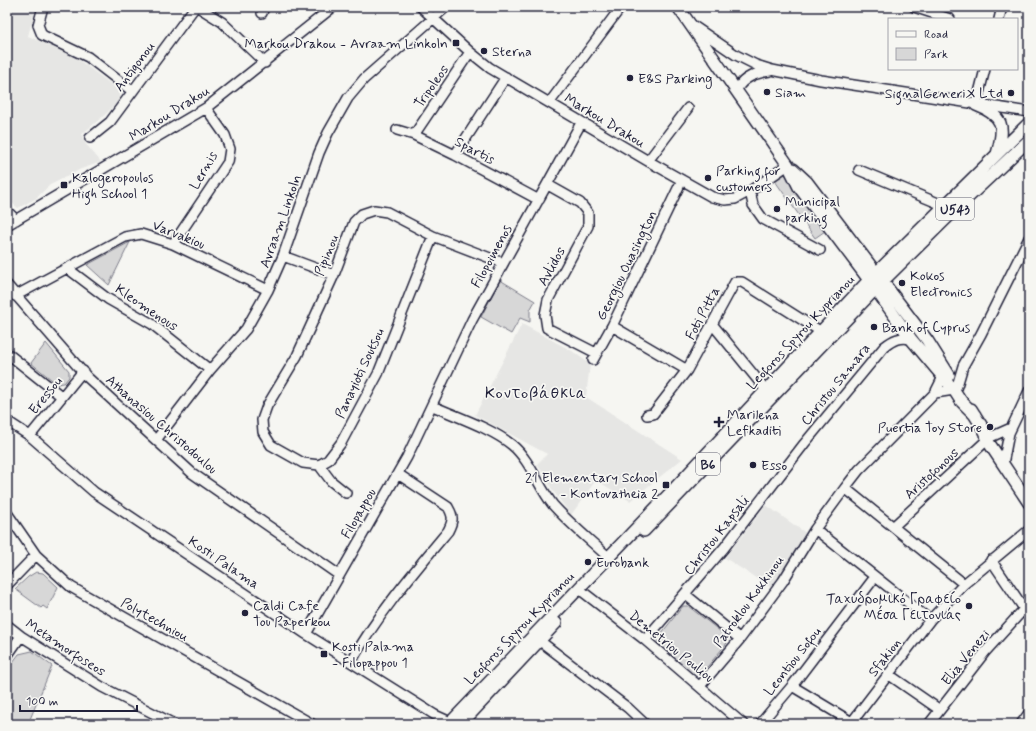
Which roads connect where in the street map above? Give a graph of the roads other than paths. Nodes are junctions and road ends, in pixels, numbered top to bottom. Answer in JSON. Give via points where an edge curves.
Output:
{"nodes":[{"id":1,"x":42,"y":7,"type":"edge"},
{"id":2,"x":196,"y":7,"type":"edge"},
{"id":3,"x":333,"y":7,"type":"edge"},
{"id":4,"x":421,"y":7,"type":"edge"},
{"id":5,"x":446,"y":7,"type":"edge"},
{"id":6,"x":621,"y":7,"type":"edge"},
{"id":7,"x":678,"y":7,"type":"edge"},
{"id":8,"x":914,"y":7,"type":"edge"},
{"id":9,"x":1002,"y":7,"type":"edge"},
{"id":10,"x":928,"y":9,"type":"edge"},
{"id":11,"x":432,"y":18,"type":"junction"},
{"id":12,"x":948,"y":18,"type":"edge"},
{"id":13,"x":999,"y":18,"type":"edge"},
{"id":14,"x":691,"y":24,"type":"junction"},
{"id":15,"x":470,"y":52,"type":"junction"},
{"id":16,"x":265,"y":62,"type":"junction"},
{"id":17,"x":772,"y":70,"type":"junction"},
{"id":18,"x":985,"y":70,"type":"edge"},
{"id":19,"x":506,"y":77,"type":"junction"},
{"id":20,"x":737,"y":89,"type":"junction"},
{"id":21,"x":132,"y":91,"type":"junction"},
{"id":22,"x":550,"y":102,"type":"junction"},
{"id":23,"x":976,"y":105,"type":"junction"},
{"id":24,"x":206,"y":108,"type":"junction"},
{"id":25,"x":688,"y":108,"type":"dead end"},
{"id":26,"x":1029,"y":112,"type":"edge"},
{"id":27,"x":581,"y":123,"type":"junction"},
{"id":28,"x":1029,"y":123,"type":"edge"},
{"id":29,"x":397,"y":130,"type":"dead end"},
{"id":30,"x":414,"y":134,"type":"junction"},
{"id":31,"x":90,"y":138,"type":"dead end"},
{"id":32,"x":1029,"y":140,"type":"edge"},
{"id":33,"x":455,"y":155,"type":"junction"},
{"id":34,"x":997,"y":155,"type":"junction"},
{"id":35,"x":648,"y":161,"type":"junction"},
{"id":36,"x":788,"y":165,"type":"junction"},
{"id":37,"x":859,"y":170,"type":"dead end"},
{"id":38,"x":682,"y":180,"type":"junction"},
{"id":39,"x":548,"y":185,"type":"junction"},
{"id":40,"x":750,"y":192,"type":"junction"},
{"id":41,"x":539,"y":200,"type":"junction"},
{"id":42,"x":945,"y":206,"type":"junction"},
{"id":43,"x":7,"y":211,"type":"edge"},
{"id":44,"x":16,"y":220,"type":"junction"},
{"id":45,"x":7,"y":225,"type":"edge"},
{"id":46,"x":433,"y":236,"type":"junction"},
{"id":47,"x":1029,"y":238,"type":"edge"},
{"id":48,"x":173,"y":244,"type":"junction"},
{"id":49,"x":820,"y":250,"type":"dead end"},
{"id":50,"x":283,"y":256,"type":"junction"},
{"id":51,"x":503,"y":263,"type":"junction"},
{"id":52,"x":67,"y":268,"type":"junction"},
{"id":53,"x":334,"y":275,"type":"junction"},
{"id":54,"x":876,"y":281,"type":"junction"},
{"id":55,"x":7,"y":285,"type":"edge"},
{"id":56,"x":268,"y":290,"type":"junction"},
{"id":57,"x":15,"y":296,"type":"junction"},
{"id":58,"x":713,"y":325,"type":"junction"},
{"id":59,"x":612,"y":326,"type":"junction"},
{"id":60,"x":820,"y":331,"type":"junction"},
{"id":61,"x":911,"y":339,"type":"junction"},
{"id":62,"x":7,"y":353,"type":"edge"},
{"id":63,"x":594,"y":356,"type":"joint"},
{"id":64,"x":963,"y":366,"type":"junction"},
{"id":65,"x":210,"y":370,"type":"junction"},
{"id":66,"x":687,"y":370,"type":"junction"},
{"id":67,"x":82,"y":371,"type":"junction"},
{"id":68,"x":944,"y":374,"type":"junction"},
{"id":69,"x":955,"y":388,"type":"junction"},
{"id":70,"x":766,"y":390,"type":"junction"},
{"id":71,"x":1029,"y":391,"type":"edge"},
{"id":72,"x":935,"y":393,"type":"junction"},
{"id":73,"x":61,"y":396,"type":"junction"},
{"id":74,"x":433,"y":406,"type":"junction"},
{"id":75,"x":647,"y":415,"type":"dead end"},
{"id":76,"x":7,"y":421,"type":"edge"},
{"id":77,"x":1011,"y":428,"type":"junction"},
{"id":78,"x":30,"y":436,"type":"junction"},
{"id":79,"x":987,"y":437,"type":"junction"},
{"id":80,"x":156,"y":440,"type":"junction"},
{"id":81,"x":804,"y":444,"type":"joint"},
{"id":82,"x":1003,"y":464,"type":"junction"},
{"id":83,"x":318,"y":465,"type":"junction"},
{"id":84,"x":398,"y":474,"type":"junction"},
{"id":85,"x":845,"y":488,"type":"junction"},
{"id":86,"x":346,"y":493,"type":"dead end"},
{"id":87,"x":1029,"y":503,"type":"edge"},
{"id":88,"x":7,"y":513,"type":"edge"},
{"id":89,"x":894,"y":526,"type":"junction"},
{"id":90,"x":815,"y":529,"type":"junction"},
{"id":91,"x":1029,"y":530,"type":"edge"},
{"id":92,"x":36,"y":555,"type":"junction"},
{"id":93,"x":608,"y":557,"type":"junction"},
{"id":94,"x":991,"y":560,"type":"junction"},
{"id":95,"x":339,"y":575,"type":"junction"},
{"id":96,"x":875,"y":577,"type":"junction"},
{"id":97,"x":964,"y":584,"type":"junction"},
{"id":98,"x":7,"y":585,"type":"edge"},
{"id":99,"x":582,"y":592,"type":"junction"},
{"id":100,"x":686,"y":595,"type":"junction"},
{"id":101,"x":1026,"y":613,"type":"edge"},
{"id":102,"x":930,"y":620,"type":"junction"},
{"id":103,"x":7,"y":625,"type":"edge"},
{"id":104,"x":306,"y":634,"type":"junction"},
{"id":105,"x":21,"y":636,"type":"junction"},
{"id":106,"x":740,"y":639,"type":"junction"},
{"id":107,"x":645,"y":640,"type":"junction"},
{"id":108,"x":540,"y":641,"type":"junction"},
{"id":109,"x":7,"y":656,"type":"edge"},
{"id":110,"x":351,"y":662,"type":"junction"},
{"id":111,"x":888,"y":674,"type":"junction"},
{"id":112,"x":700,"y":686,"type":"junction"},
{"id":113,"x":792,"y":686,"type":"junction"},
{"id":114,"x":940,"y":710,"type":"junction"},
{"id":115,"x":1029,"y":713,"type":"edge"},
{"id":116,"x":454,"y":723,"type":"edge"},
{"id":117,"x":853,"y":723,"type":"edge"},
{"id":118,"x":174,"y":724,"type":"edge"},
{"id":119,"x":312,"y":724,"type":"edge"},
{"id":120,"x":645,"y":724,"type":"edge"},
{"id":121,"x":743,"y":724,"type":"edge"},
{"id":122,"x":760,"y":724,"type":"edge"},
{"id":123,"x":929,"y":724,"type":"edge"},
{"id":124,"x":1021,"y":724,"type":"edge"}],
"edges":[{"from":1,"to":21,"type":"street","via":[[38,25],[42,35],[88,57]]},
{"from":2,"to":16,"type":"street","via":[[222,22]]},
{"from":2,"to":21,"type":"street","name":"Antigonou"},
{"from":3,"to":16,"type":"street","name":"Markou Drakou"},
{"from":4,"to":11,"type":"street","name":"Markou Drakou"},
{"from":5,"to":11,"type":"street","name":"Avraam Linkoln"},
{"from":6,"to":22,"type":"street"},
{"from":7,"to":14,"type":"main road"},
{"from":8,"to":10,"type":"street"},
{"from":9,"to":13,"type":"street"},
{"from":10,"to":12,"type":"street"},
{"from":11,"to":15,"type":"street","name":"Markou Drakou"},
{"from":11,"to":50,"type":"street","name":"Avraam Linkoln","via":[[364,79],[347,100],[319,153]]},
{"from":14,"to":17,"type":"street","via":[[736,55]]},
{"from":14,"to":20,"type":"main road"},
{"from":15,"to":19,"type":"street","name":"Markou Drakou"},
{"from":15,"to":30,"type":"street","name":"Tripoleos"},
{"from":16,"to":24,"type":"street","name":"Markou Drakou"},
{"from":17,"to":20,"type":"street","via":[[748,77]]},
{"from":17,"to":23,"type":"street"},
{"from":18,"to":23,"type":"street"},
{"from":19,"to":22,"type":"street","name":"Markou Drakou"},
{"from":19,"to":33,"type":"street"},
{"from":20,"to":36,"type":"main road"},
{"from":21,"to":31,"type":"street","name":"Antigonou","via":[[110,122]]},
{"from":22,"to":27,"type":"street","name":"Markou Drakou"},
{"from":23,"to":26,"type":"street"},
{"from":23,"to":34,"type":"main road","via":[[995,114],[1000,121],[1002,138]]},
{"from":24,"to":44,"type":"street","name":"Markou Drakou"},
{"from":24,"to":48,"type":"street","name":"Lernis","via":[[225,135],[230,149],[228,162]]},
{"from":25,"to":35,"type":"street"},
{"from":27,"to":35,"type":"street","name":"Markou Drakou"},
{"from":27,"to":39,"type":"street","name":"Filopoimenos"},
{"from":28,"to":34,"type":"main road","name":"Leoforos Spyrou Kyprianou","number":"U543"},
{"from":29,"to":30,"type":"street","name":"Spartis","via":[[412,136]]},
{"from":30,"to":33,"type":"street","name":"Spartis"},
{"from":32,"to":54,"type":"main road","name":"Leoforos Spyrou Kyprianou","number":"U543"},
{"from":33,"to":41,"type":"street","name":"Spartis"},
{"from":34,"to":42,"type":"main road","name":"Leoforos Spyrou Kyprianou","number":"U543"},
{"from":35,"to":38,"type":"street","name":"Markou Drakou"},
{"from":36,"to":40,"type":"street","name":"Markou Drakou"},
{"from":36,"to":54,"type":"main road","via":[[799,187]]},
{"from":37,"to":42,"type":"street"},
{"from":38,"to":40,"type":"street","name":"Markou Drakou","via":[[712,197],[725,200],[735,199]]},
{"from":38,"to":59,"type":"street","name":"Georgiou Ouasington"},
{"from":39,"to":41,"type":"street","name":"Filopoimenos"},
{"from":39,"to":63,"type":"street","name":"Avlidos","via":[[580,203],[588,213],[588,226],[548,300],[544,315],[547,328]]},
{"from":40,"to":49,"type":"street","via":[[753,205],[763,219]]},
{"from":41,"to":51,"type":"street","name":"Filopoimenos"},
{"from":42,"to":54,"type":"main road","name":"Leoforos Spyrou Kyprianou","number":"U543"},
{"from":43,"to":44,"type":"street"},
{"from":44,"to":45,"type":"street","name":"Markou Drakou"},
{"from":46,"to":51,"type":"street","name":"Pipinou"},
{"from":46,"to":53,"type":"street","name":"Pipinou","via":[[387,212],[374,210],[362,214],[354,222]]},
{"from":46,"to":83,"type":"street","name":"Panayioti Soutsou","via":[[378,374],[341,443],[328,460]]},
{"from":47,"to":64,"type":"street"},
{"from":48,"to":52,"type":"street","name":"Varvakiou","via":[[141,234],[125,237]]},
{"from":48,"to":56,"type":"street","name":"Varvakiou"},
{"from":50,"to":53,"type":"street"},
{"from":50,"to":56,"type":"street","name":"Avraam Linkoln"},
{"from":51,"to":74,"type":"street","name":"Filopoimenos","via":[[472,320]]},
{"from":52,"to":57,"type":"street","name":"Varvakiou"},
{"from":52,"to":65,"type":"street","name":"Kleomenous","via":[[108,298],[152,324]]},
{"from":53,"to":83,"type":"street","name":"Pipinou","via":[[297,356],[267,406],[262,420],[263,432],[271,445],[303,463]]},
{"from":54,"to":60,"type":"main road","name":"Leoforos Spyrou Kyprianou","number":"B6"},
{"from":54,"to":61,"type":"main road"},
{"from":54,"to":68,"type":"main road","via":[[930,345]]},
{"from":54,"to":99,"type":"main road","name":"Leoforos Spyrou Kyprianou","number":"B6","via":[[682,492]]},
{"from":55,"to":57,"type":"street","name":"Athanasiou Christodoulou"},
{"from":56,"to":65,"type":"street","name":"Avraam Linkoln","via":[[246,329]]},
{"from":57,"to":67,"type":"street","name":"Athanasiou Christodoulou"},
{"from":58,"to":60,"type":"street","name":"Foti Pitta","via":[[733,285],[742,282]]},
{"from":58,"to":66,"type":"street","name":"Foti Pitta"},
{"from":58,"to":70,"type":"street"},
{"from":59,"to":63,"type":"street","name":"Georgiou Ouasington"},
{"from":59,"to":66,"type":"street"},
{"from":60,"to":70,"type":"main road","name":"Leoforos Spyrou Kyprianou","number":"B6"},
{"from":61,"to":68,"type":"main road"},
{"from":61,"to":81,"type":"street","name":"Christou Samara","via":[[893,339],[884,347]]},
{"from":62,"to":73,"type":"street"},
{"from":64,"to":68,"type":"street"},
{"from":64,"to":69,"type":"street"},
{"from":65,"to":80,"type":"street","name":"Avraam Linkoln"},
{"from":66,"to":75,"type":"street","name":"Foti Pitta","via":[[653,414]]},
{"from":67,"to":73,"type":"street","name":"Eressou"},
{"from":67,"to":80,"type":"street","name":"Athanasiou Christodoulou"},
{"from":68,"to":69,"type":"main road"},
{"from":68,"to":72,"type":"street","name":"Patroklou Kokkinou"},
{"from":69,"to":72,"type":"street"},
{"from":69,"to":79,"type":"main road","via":[[961,401],[975,415]]},
{"from":70,"to":93,"type":"main road","name":"Leoforos Spyrou Kyprianou","number":"B6"},
{"from":71,"to":77,"type":"street"},
{"from":72,"to":85,"type":"street","name":"Patroklou Kokkinou","via":[[859,470]]},
{"from":73,"to":78,"type":"street","name":"Eressou"},
{"from":74,"to":84,"type":"street","name":"Filopappou"},
{"from":74,"to":93,"type":"street","via":[[512,445],[521,454],[553,504]]},
{"from":76,"to":78,"type":"street","name":"Kosti Palama"},
{"from":77,"to":79,"type":"street"},
{"from":77,"to":82,"type":"street"},
{"from":78,"to":104,"type":"street","name":"Kosti Palama","via":[[94,492]]},
{"from":79,"to":82,"type":"main road"},
{"from":79,"to":89,"type":"street","name":"Aristofonous"},
{"from":80,"to":95,"type":"street","name":"Athanasiou Christodoulou","via":[[192,473]]},
{"from":81,"to":100,"type":"street","name":"Christou Kapsali"},
{"from":82,"to":87,"type":"main road"},
{"from":83,"to":86,"type":"street","via":[[331,481]]},
{"from":84,"to":95,"type":"street","name":"Filopappou"},
{"from":84,"to":110,"type":"street","via":[[448,507],[453,521],[448,531],[384,610]]},
{"from":85,"to":89,"type":"street"},
{"from":85,"to":90,"type":"street","name":"Patroklou Kokkinou"},
{"from":88,"to":92,"type":"street","name":"Polytechniou"},
{"from":89,"to":97,"type":"street"},
{"from":90,"to":96,"type":"street"},
{"from":90,"to":106,"type":"street","name":"Patroklou Kokkinou","via":[[784,580]]},
{"from":91,"to":94,"type":"street","name":"Sfakion"},
{"from":92,"to":98,"type":"street"},
{"from":92,"to":119,"type":"street","name":"Polytechniou","via":[[71,587]]},
{"from":93,"to":116,"type":"main road","name":"Leoforos Spyrou Kyprianou","number":"B6"},
{"from":94,"to":97,"type":"street","name":"Sfakion"},
{"from":94,"to":101,"type":"street"},
{"from":95,"to":104,"type":"street","name":"Filopappou"},
{"from":96,"to":102,"type":"street"},
{"from":96,"to":113,"type":"street","name":"Leontiou Sofou"},
{"from":97,"to":102,"type":"street","name":"Sfakion"},
{"from":99,"to":107,"type":"street","name":"Demetriou Pouliou"},
{"from":99,"to":108,"type":"main road","name":"Leoforos Spyrou Kyprianou","number":"B6"},
{"from":100,"to":106,"type":"street"},
{"from":100,"to":107,"type":"street","name":"Christou Kapsali"},
{"from":101,"to":114,"type":"street","name":"Elia Venezi","via":[[985,652]]},
{"from":102,"to":111,"type":"street","name":"Sfakion"},
{"from":103,"to":105,"type":"street","name":"Metamorfoseos"},
{"from":104,"to":110,"type":"street","name":"Kosti Palama"},
{"from":105,"to":109,"type":"street"},
{"from":105,"to":118,"type":"street","name":"Metamorfoseos","via":[[102,687]]},
{"from":106,"to":112,"type":"street","name":"Patroklou Kokkinou"},
{"from":107,"to":112,"type":"street","name":"Demetriou Pouliou"},
{"from":108,"to":116,"type":"main road","name":"Leoforos Spyrou Kyprianou","number":"B6"},
{"from":108,"to":120,"type":"street"},
{"from":110,"to":116,"type":"street","name":"Kosti Palama","via":[[436,715]]},
{"from":111,"to":114,"type":"street"},
{"from":111,"to":117,"type":"street","name":"Sfakion"},
{"from":112,"to":121,"type":"street","name":"Demetriou Pouliou"},
{"from":113,"to":117,"type":"street"},
{"from":113,"to":122,"type":"street","name":"Leontiou Sofou"},
{"from":114,"to":123,"type":"street","name":"Elia Venezi"},
{"from":115,"to":124,"type":"street"}]}
